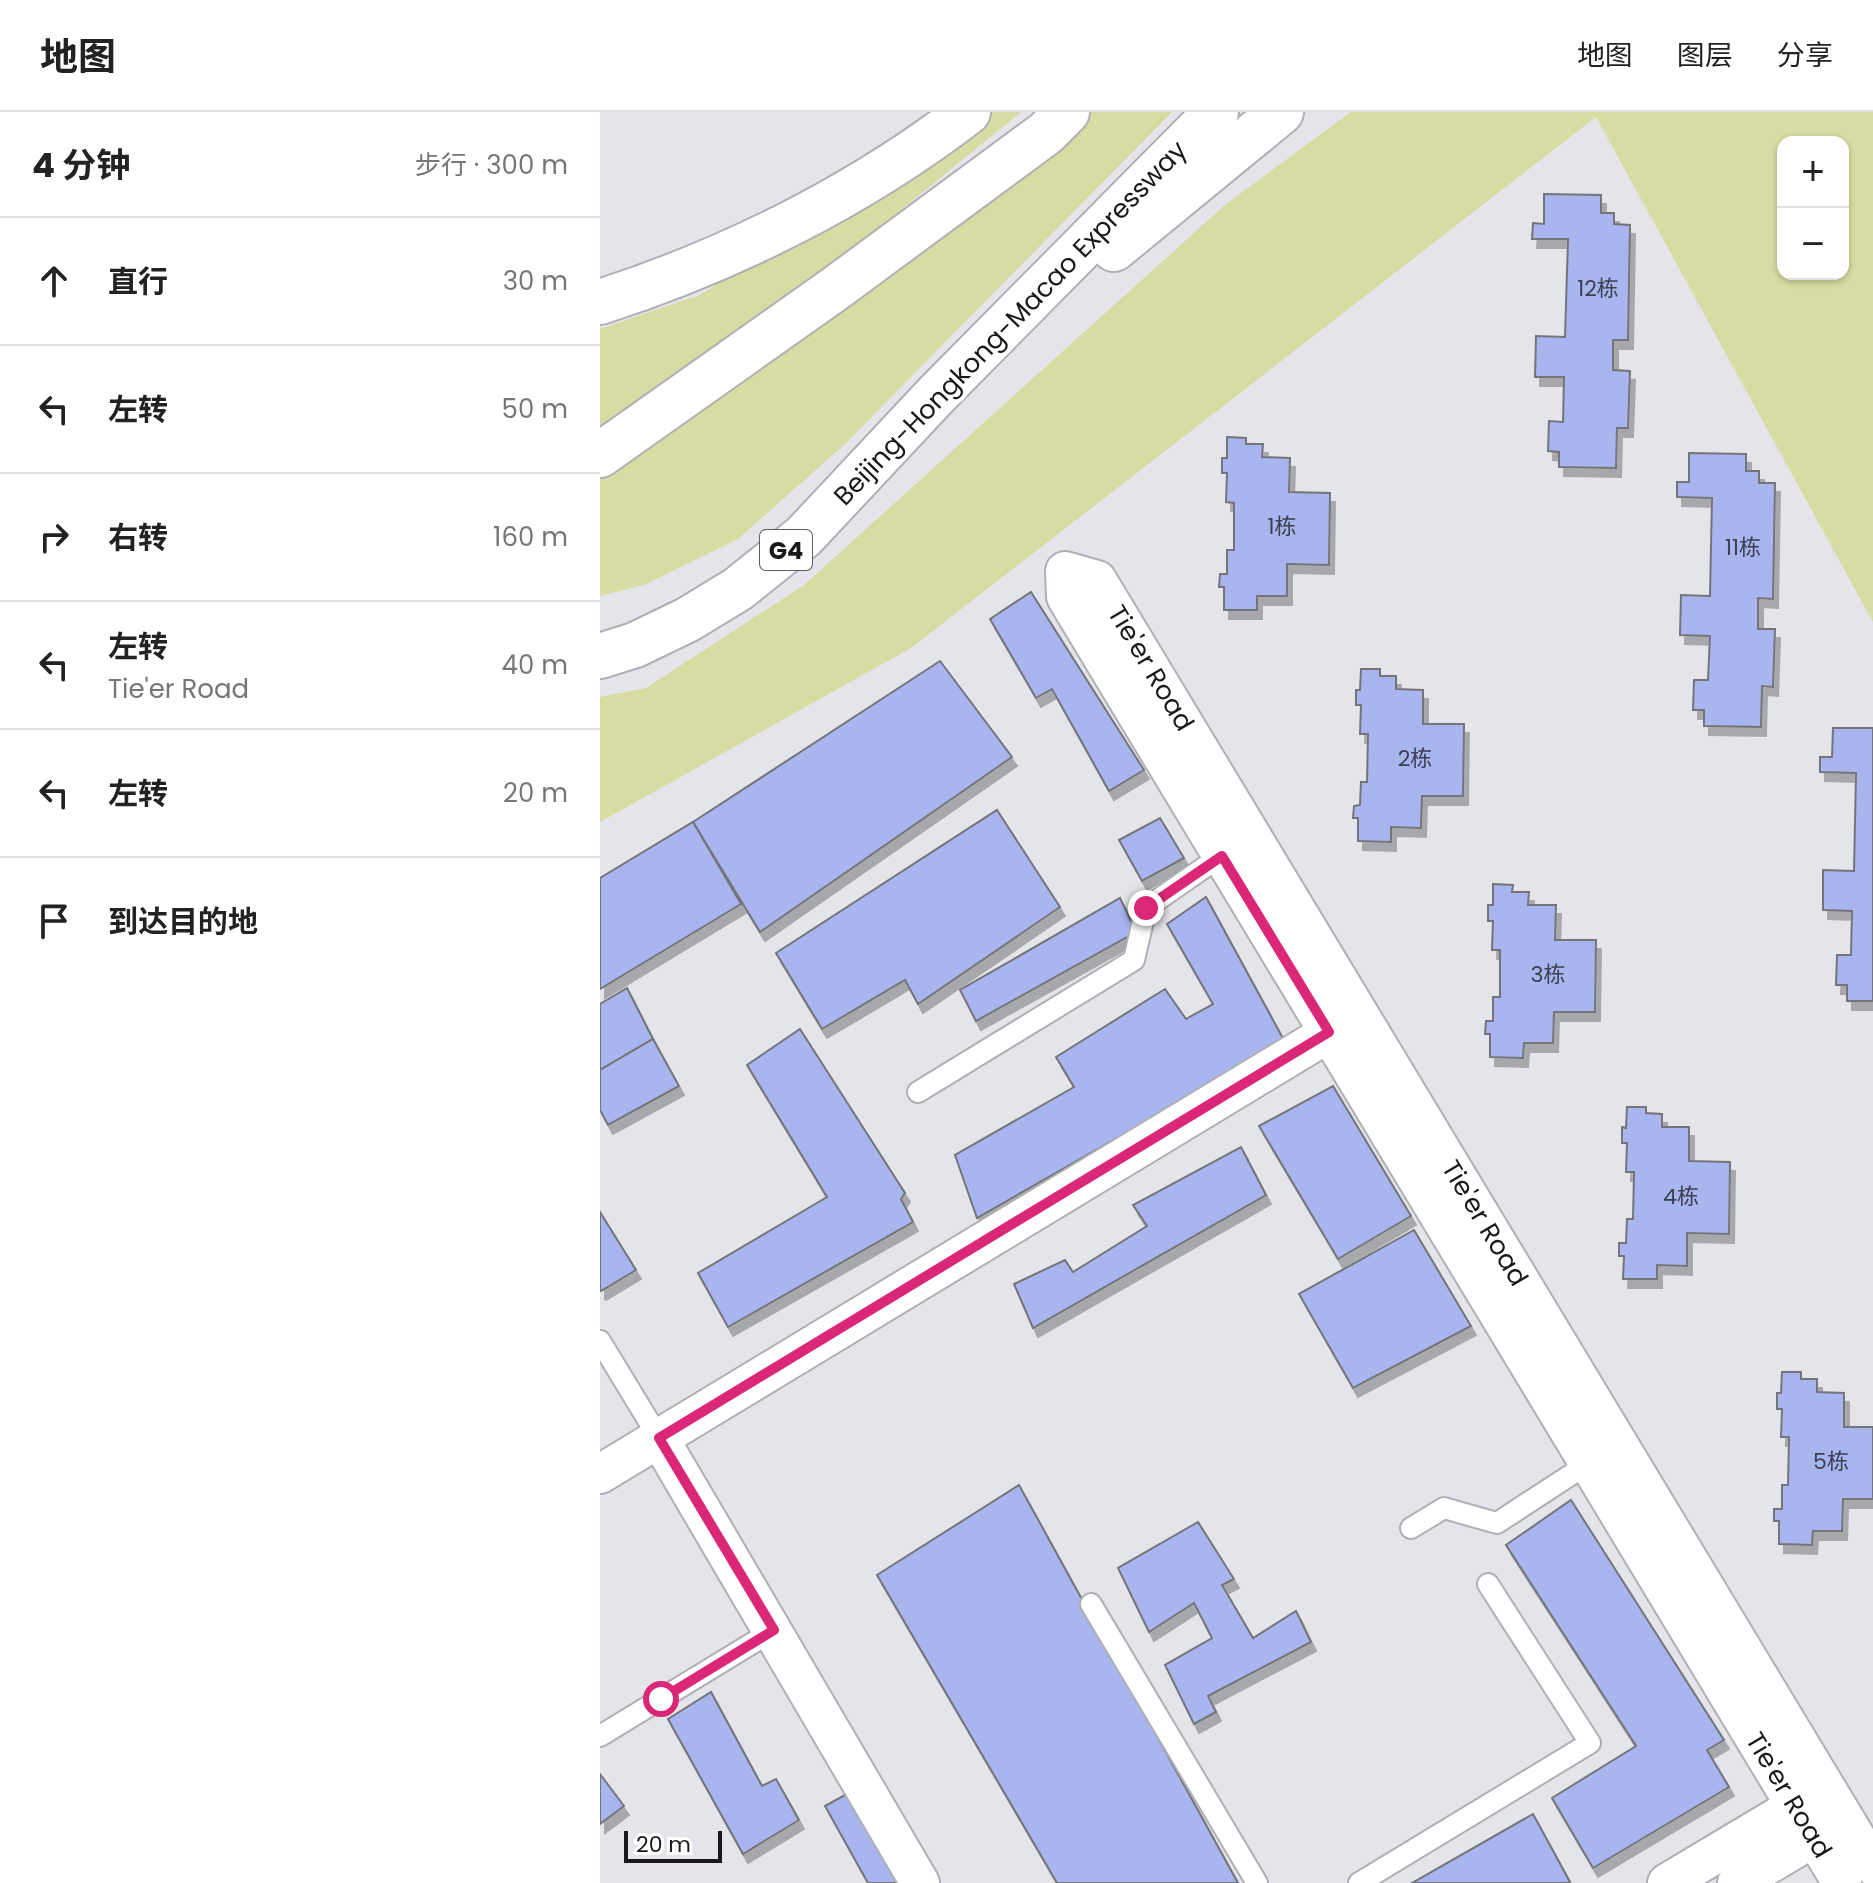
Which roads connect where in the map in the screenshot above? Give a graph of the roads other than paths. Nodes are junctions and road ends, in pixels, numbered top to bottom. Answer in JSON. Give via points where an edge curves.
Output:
{"nodes":[{"id":1,"x":968,"y":112,"type":"edge"},
{"id":2,"x":1067,"y":112,"type":"edge"},
{"id":3,"x":1216,"y":112,"type":"edge"},
{"id":4,"x":1281,"y":112,"type":"edge"},
{"id":5,"x":600,"y":302,"type":"edge"},
{"id":6,"x":936,"y":395,"type":"junction"},
{"id":7,"x":600,"y":455,"type":"edge"},
{"id":8,"x":1082,"y":588,"type":"dead end"},
{"id":9,"x":600,"y":656,"type":"edge"},
{"id":10,"x":1237,"y":845,"type":"junction"},
{"id":11,"x":1344,"y":1023,"type":"junction"},
{"id":12,"x":918,"y":1092,"type":"dead end"},
{"id":13,"x":603,"y":1352,"type":"edge"},
{"id":14,"x":659,"y":1438,"type":"junction"},
{"id":15,"x":1604,"y":1454,"type":"junction"},
{"id":16,"x":600,"y":1474,"type":"edge"},
{"id":17,"x":1411,"y":1528,"type":"dead end"},
{"id":18,"x":1488,"y":1584,"type":"dead end"},
{"id":19,"x":1091,"y":1604,"type":"dead end"},
{"id":20,"x":774,"y":1630,"type":"junction"},
{"id":21,"x":600,"y":1736,"type":"edge"},
{"id":22,"x":1835,"y":1804,"type":"junction"},
{"id":23,"x":1805,"y":1821,"type":"junction"},
{"id":24,"x":1873,"y":1866,"type":"edge"},
{"id":25,"x":920,"y":1883,"type":"edge"},
{"id":26,"x":1257,"y":1883,"type":"edge"},
{"id":27,"x":1359,"y":1883,"type":"edge"},
{"id":28,"x":1667,"y":1883,"type":"edge"},
{"id":29,"x":1737,"y":1883,"type":"edge"},
{"id":30,"x":1842,"y":1883,"type":"edge"}],
"edges":[{"from":1,"to":5,"type":"highway","via":[[852,189],[759,239]]},
{"from":2,"to":7,"type":"highway","via":[[1046,133]]},
{"from":3,"to":6,"type":"highway","name":"Beijing-Hongkong-Macao Expressway","number":"G4"},
{"from":4,"to":6,"type":"highway"},
{"from":6,"to":9,"type":"highway","name":"Beijing-Hongkong-Macao Expressway","number":"G4","via":[[804,536],[738,589],[687,620]]},
{"from":8,"to":10,"type":"street","name":"Tie'er Road"},
{"from":10,"to":11,"type":"street","name":"Tie'er Road"},
{"from":10,"to":12,"type":"lane","via":[[1146,908],[1134,960]]},
{"from":11,"to":14,"type":"street"},
{"from":11,"to":15,"type":"street","name":"Tie'er Road"},
{"from":13,"to":14,"type":"lane"},
{"from":14,"to":16,"type":"street"},
{"from":14,"to":20,"type":"street"},
{"from":15,"to":17,"type":"lane","via":[[1497,1523],[1444,1508]]},
{"from":15,"to":22,"type":"street","name":"Tie'er Road"},
{"from":15,"to":23,"type":"street","name":"Tie'er Road"},
{"from":18,"to":27,"type":"lane","via":[[1590,1743]]},
{"from":19,"to":26,"type":"lane"},
{"from":20,"to":21,"type":"lane"},
{"from":20,"to":25,"type":"street"},
{"from":22,"to":23,"type":"street"},
{"from":22,"to":24,"type":"street","name":"Tie'er Road"},
{"from":23,"to":28,"type":"street"},
{"from":23,"to":29,"type":"street"},
{"from":23,"to":30,"type":"street","name":"Tie'er Road"}]}
